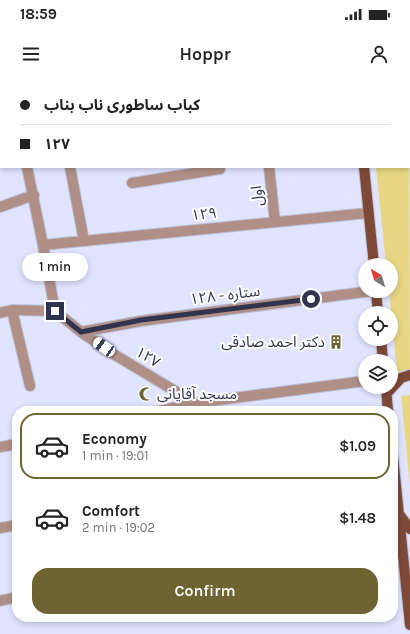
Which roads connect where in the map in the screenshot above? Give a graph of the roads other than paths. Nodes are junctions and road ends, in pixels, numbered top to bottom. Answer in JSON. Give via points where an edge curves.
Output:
{"nodes":[{"id":1,"x":27,"y":168,"type":"edge"},
{"id":2,"x":70,"y":168,"type":"edge"},
{"id":3,"x":220,"y":168,"type":"edge"},
{"id":4,"x":269,"y":168,"type":"edge"},
{"id":5,"x":364,"y":168,"type":"edge"},
{"id":6,"x":132,"y":183,"type":"dead end"},
{"id":7,"x":34,"y":195,"type":"junction"},
{"id":8,"x":0,"y":207,"type":"edge"},
{"id":9,"x":368,"y":213,"type":"junction"},
{"id":10,"x":274,"y":222,"type":"junction"},
{"id":11,"x":84,"y":241,"type":"junction"},
{"id":12,"x":44,"y":245,"type":"junction"},
{"id":13,"x":373,"y":258,"type":"edge"},
{"id":14,"x":358,"y":293,"type":"edge"},
{"id":15,"x":12,"y":310,"type":"junction"},
{"id":16,"x":55,"y":311,"type":"junction"},
{"id":17,"x":0,"y":313,"type":"edge"},
{"id":18,"x":81,"y":332,"type":"junction"},
{"id":19,"x":410,"y":375,"type":"edge"},
{"id":20,"x":398,"y":380,"type":"edge"},
{"id":21,"x":358,"y":382,"type":"edge"},
{"id":22,"x":30,"y":386,"type":"dead end"},
{"id":23,"x":386,"y":394,"type":"edge"},
{"id":24,"x":195,"y":403,"type":"junction"},
{"id":25,"x":182,"y":406,"type":"edge"},
{"id":26,"x":388,"y":406,"type":"edge"},
{"id":27,"x":12,"y":445,"type":"edge"},
{"id":28,"x":0,"y":447,"type":"edge"},
{"id":29,"x":398,"y":516,"type":"edge"},
{"id":30,"x":12,"y":526,"type":"edge"},
{"id":31,"x":0,"y":528,"type":"edge"},
{"id":32,"x":410,"y":529,"type":"edge"},
{"id":33,"x":398,"y":530,"type":"edge"},
{"id":34,"x":12,"y":598,"type":"edge"},
{"id":35,"x":0,"y":601,"type":"edge"},
{"id":36,"x":410,"y":625,"type":"edge"}],
"edges":[{"from":1,"to":7,"type":"street"},
{"from":2,"to":11,"type":"street"},
{"from":3,"to":6,"type":"street"},
{"from":4,"to":10,"type":"street","name":"اول"},
{"from":5,"to":9,"type":"main road"},
{"from":7,"to":8,"type":"street"},
{"from":7,"to":12,"type":"street"},
{"from":9,"to":10,"type":"street","name":"۱۲۹"},
{"from":9,"to":13,"type":"main road"},
{"from":10,"to":11,"type":"street","name":"۱۲۹"},
{"from":11,"to":12,"type":"street","name":"۱۲۹"},
{"from":12,"to":16,"type":"street"},
{"from":14,"to":18,"type":"street","name":"۱۲۸ - ستاره","via":[[141,320]]},
{"from":15,"to":16,"type":"street"},
{"from":15,"to":17,"type":"street"},
{"from":15,"to":22,"type":"street"},
{"from":16,"to":18,"type":"street","name":"۱۲۷"},
{"from":18,"to":24,"type":"street","name":"۱۲۷"},
{"from":19,"to":20,"type":"main road"},
{"from":21,"to":24,"type":"street"},
{"from":23,"to":26,"type":"main road"},
{"from":24,"to":25,"type":"street"},
{"from":27,"to":28,"type":"street"},
{"from":29,"to":32,"type":"main road"},
{"from":30,"to":31,"type":"street"},
{"from":33,"to":36,"type":"main road"},
{"from":34,"to":35,"type":"street"}]}
